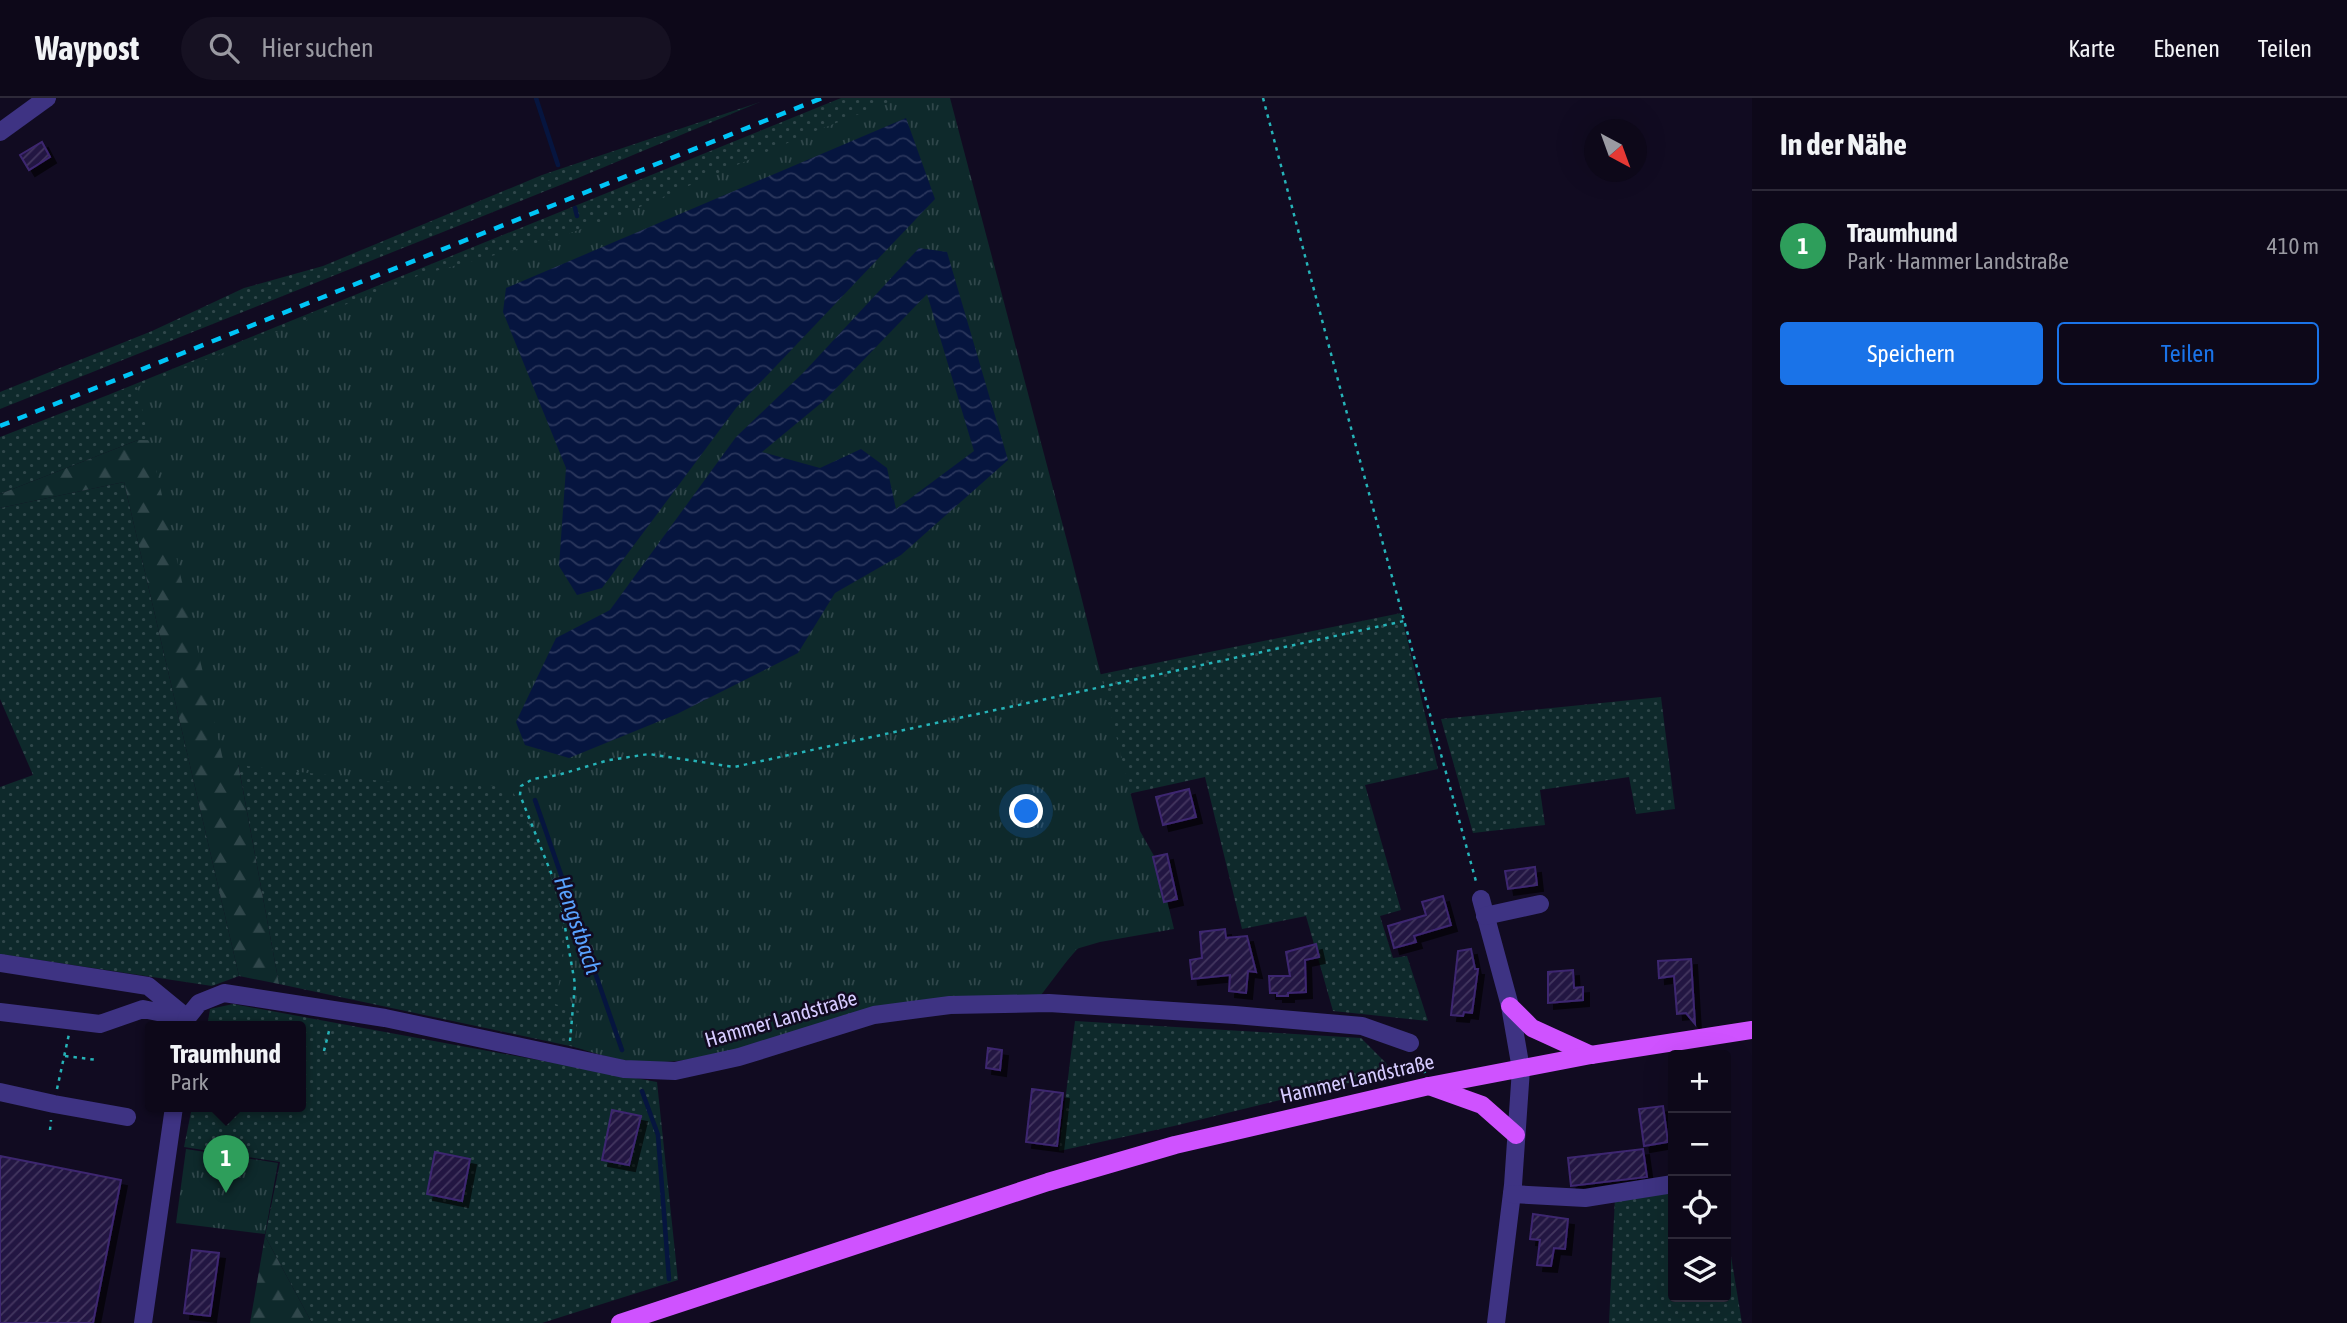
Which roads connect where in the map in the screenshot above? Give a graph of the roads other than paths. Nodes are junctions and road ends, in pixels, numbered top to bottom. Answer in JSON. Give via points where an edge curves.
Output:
{"nodes":[{"id":1,"x":47,"y":98,"type":"edge"},
{"id":2,"x":0,"y":132,"type":"edge"},
{"id":3,"x":1540,"y":904,"type":"dead end"},
{"id":4,"x":0,"y":963,"type":"edge"},
{"id":5,"x":1510,"y":1006,"type":"junction"},
{"id":6,"x":0,"y":1012,"type":"edge"},
{"id":7,"x":183,"y":1021,"type":"edge"},
{"id":8,"x":186,"y":1021,"type":"edge"},
{"id":9,"x":188,"y":1021,"type":"edge"},
{"id":10,"x":1752,"y":1030,"type":"edge"},
{"id":11,"x":1410,"y":1043,"type":"road end"},
{"id":12,"x":1591,"y":1055,"type":"junction"},
{"id":13,"x":1521,"y":1069,"type":"junction"},
{"id":14,"x":1429,"y":1086,"type":"junction"},
{"id":15,"x":0,"y":1092,"type":"edge"},
{"id":16,"x":173,"y":1112,"type":"edge"},
{"id":17,"x":127,"y":1116,"type":"dead end"},
{"id":18,"x":1516,"y":1135,"type":"junction"},
{"id":19,"x":1668,"y":1185,"type":"edge"},
{"id":20,"x":1512,"y":1194,"type":"junction"},
{"id":21,"x":143,"y":1323,"type":"edge"},
{"id":22,"x":620,"y":1323,"type":"edge"},
{"id":23,"x":1496,"y":1323,"type":"edge"}],
"edges":[{"from":1,"to":2,"type":"street"},
{"from":3,"to":5,"type":"street","via":[[1483,907]]},
{"from":4,"to":8,"type":"street","via":[[148,986]]},
{"from":5,"to":12,"type":"main road","via":[[1532,1028]]},
{"from":5,"to":13,"type":"street"},
{"from":6,"to":7,"type":"street","via":[[100,1024],[143,1010]]},
{"from":9,"to":11,"type":"street","name":"Hammer Landstraße","via":[[199,1003],[225,993],[386,1018],[624,1069],[675,1071],[739,1057],[874,1016],[950,1005],[1037,1003],[1235,1015],[1362,1026]]},
{"from":10,"to":12,"type":"main road","name":"Hammer Landstraße"},
{"from":12,"to":13,"type":"main road","name":"Hammer Landstraße"},
{"from":13,"to":14,"type":"main road","name":"Hammer Landstraße"},
{"from":13,"to":18,"type":"street"},
{"from":14,"to":18,"type":"main road","via":[[1482,1105]]},
{"from":14,"to":22,"type":"main road","name":"Hammer Landstraße","via":[[1175,1145]]},
{"from":15,"to":17,"type":"street"},
{"from":16,"to":21,"type":"street"},
{"from":18,"to":20,"type":"street"},
{"from":19,"to":20,"type":"street","via":[[1586,1198]]},
{"from":20,"to":23,"type":"street"}]}
